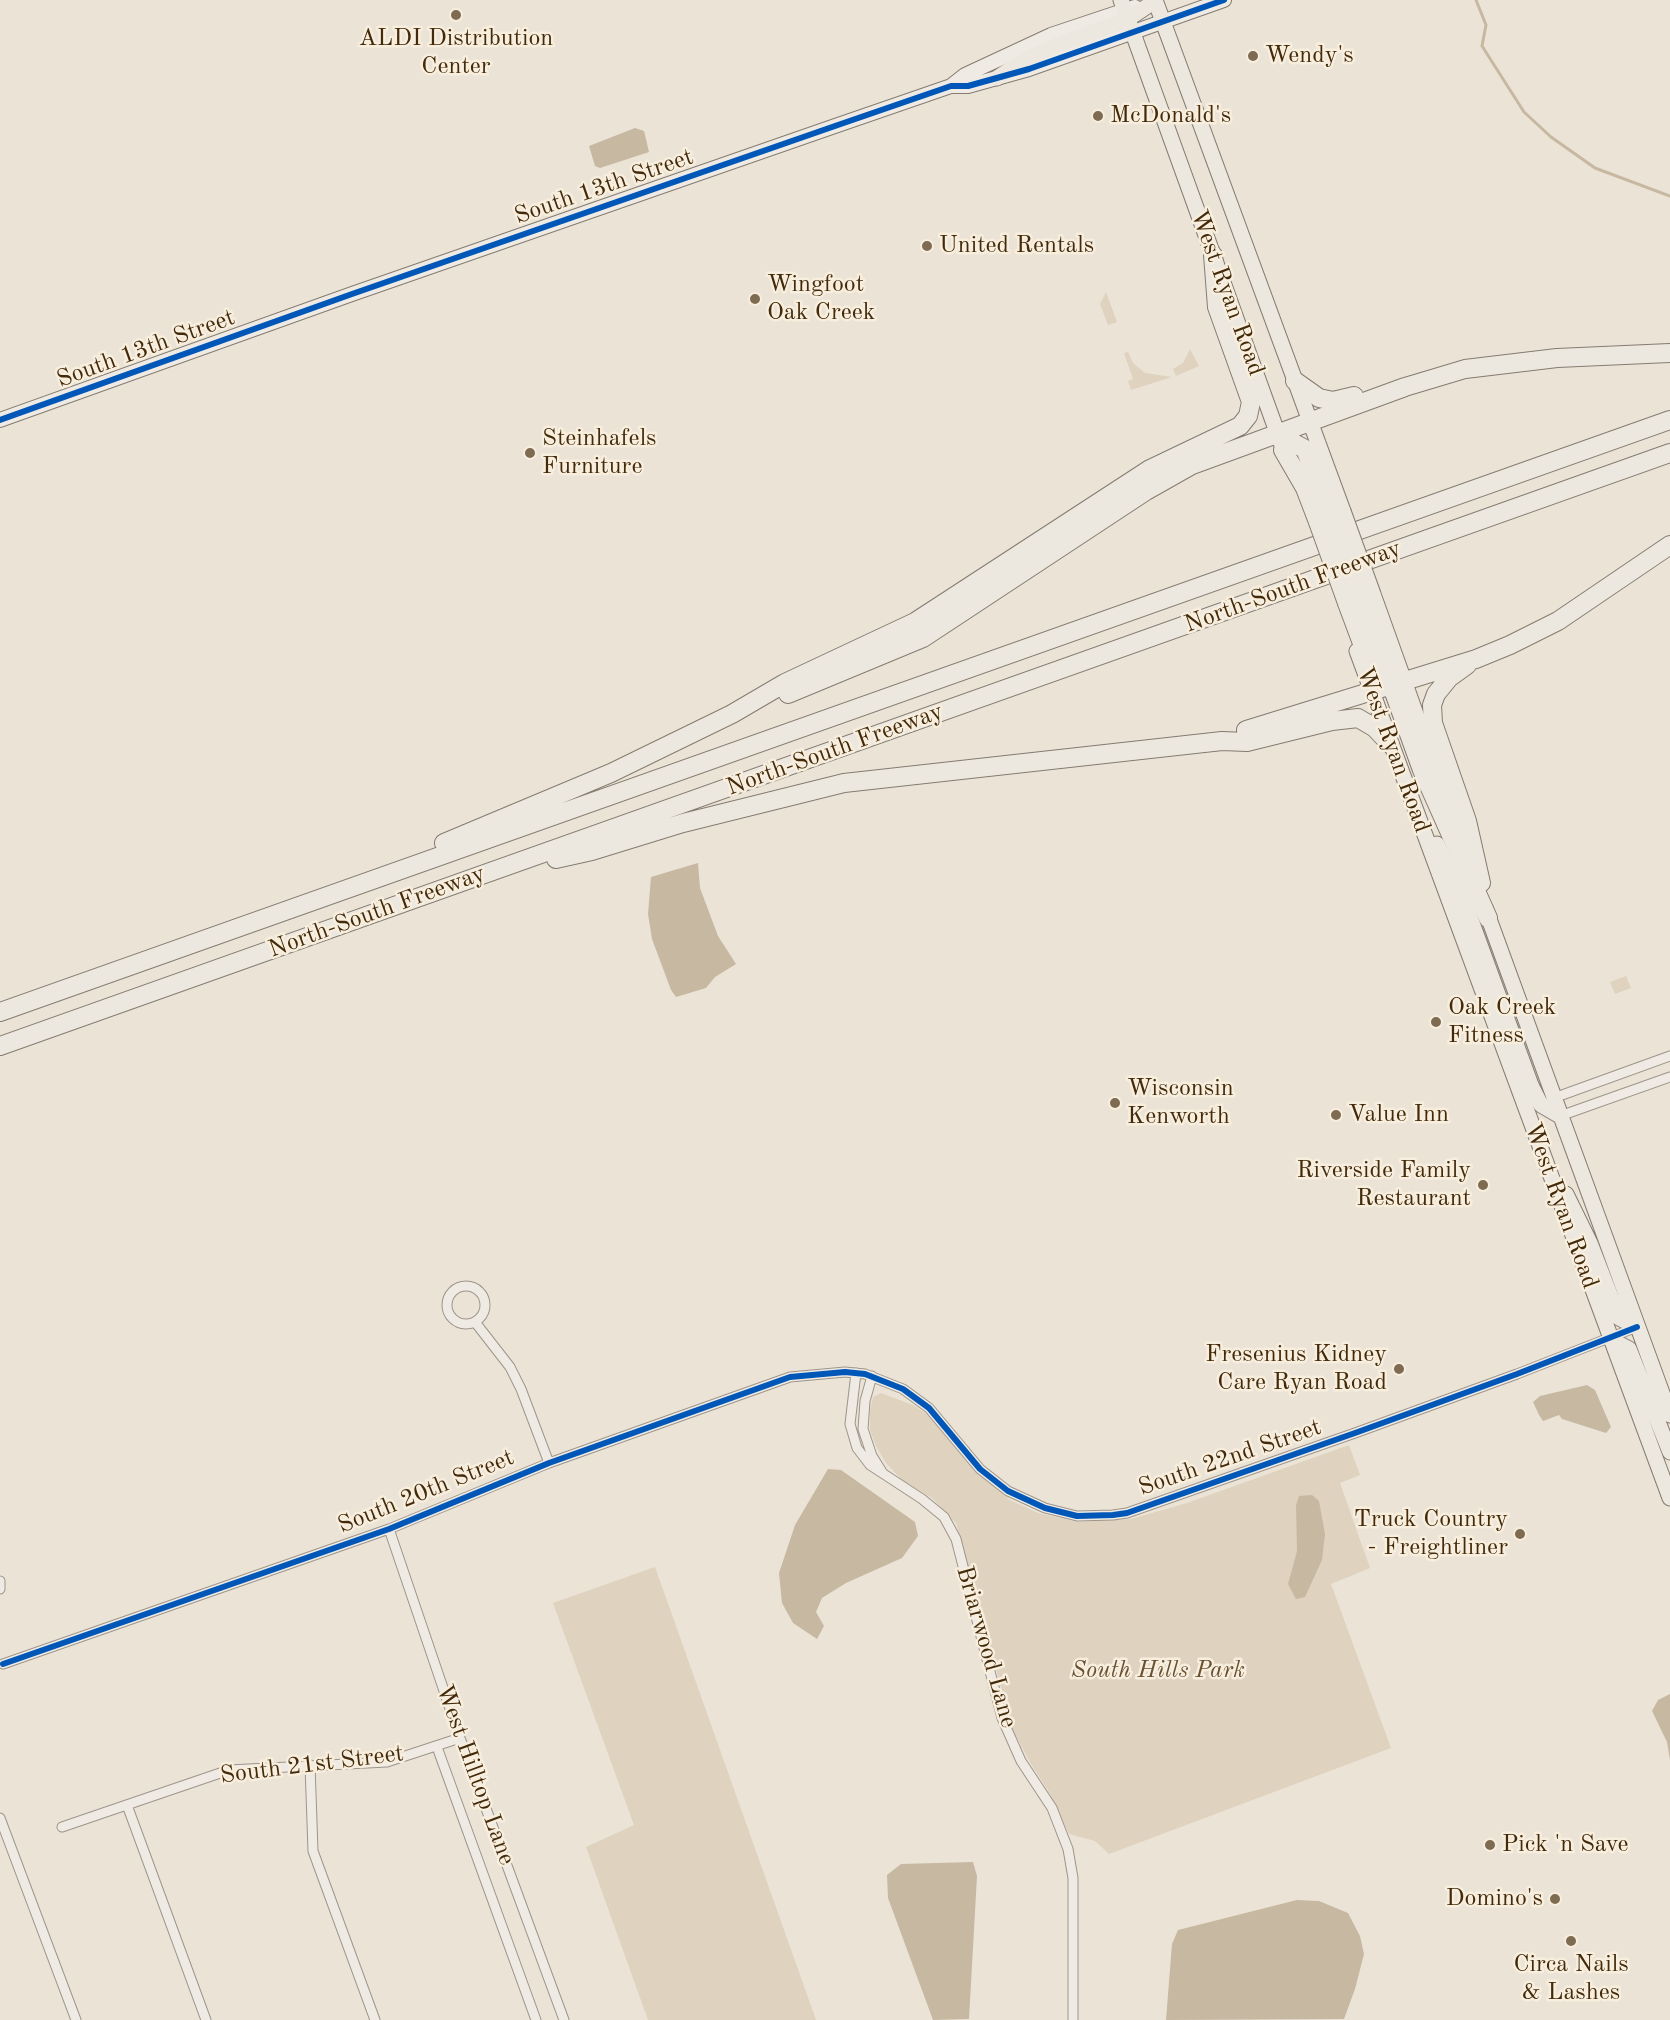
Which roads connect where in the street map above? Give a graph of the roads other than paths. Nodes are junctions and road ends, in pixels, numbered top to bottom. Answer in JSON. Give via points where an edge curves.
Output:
{"nodes":[{"id":1,"x":1224,"y":0,"type":"edge"},
{"id":2,"x":1139,"y":8,"type":"edge"},
{"id":3,"x":1163,"y":22,"type":"junction"},
{"id":4,"x":997,"y":78,"type":"joint"},
{"id":5,"x":951,"y":86,"type":"junction"},
{"id":6,"x":1213,"y":255,"type":"junction"},
{"id":7,"x":1670,"y":353,"type":"edge"},
{"id":8,"x":1465,"y":369,"type":"junction"},
{"id":9,"x":1295,"y":381,"type":"junction"},
{"id":10,"x":0,"y":420,"type":"edge"},
{"id":11,"x":1670,"y":420,"type":"edge"},
{"id":12,"x":1310,"y":422,"type":"junction"},
{"id":13,"x":1280,"y":442,"type":"junction"},
{"id":14,"x":1670,"y":453,"type":"edge"},
{"id":15,"x":1325,"y":518,"type":"junction"},
{"id":16,"x":1670,"y":545,"type":"edge"},
{"id":17,"x":1355,"y":600,"type":"junction"},
{"id":18,"x":1476,"y":659,"type":"junction"},
{"id":19,"x":1394,"y":680,"type":"junction"},
{"id":20,"x":1371,"y":691,"type":"junction"},
{"id":21,"x":732,"y":714,"type":"junction"},
{"id":22,"x":1222,"y":741,"type":"junction"},
{"id":23,"x":1390,"y":744,"type":"junction"},
{"id":24,"x":1411,"y":800,"type":"junction"},
{"id":25,"x":486,"y":874,"type":"junction"},
{"id":26,"x":310,"y":902,"type":"junction"},
{"id":27,"x":1488,"y":918,"type":"junction"},
{"id":28,"x":0,"y":1012,"type":"edge"},
{"id":29,"x":0,"y":1046,"type":"edge"},
{"id":30,"x":1670,"y":1056,"type":"edge"},
{"id":31,"x":1670,"y":1077,"type":"edge"},
{"id":32,"x":1547,"y":1101,"type":"junction"},
{"id":33,"x":1528,"y":1116,"type":"junction"},
{"id":34,"x":1560,"y":1116,"type":"junction"},
{"id":35,"x":1546,"y":1165,"type":"junction"},
{"id":36,"x":475,"y":1322,"type":"junction"},
{"id":37,"x":1637,"y":1327,"type":"junction"},
{"id":38,"x":1610,"y":1339,"type":"junction"},
{"id":39,"x":864,"y":1374,"type":"junction"},
{"id":40,"x":1670,"y":1415,"type":"edge"},
{"id":41,"x":1670,"y":1452,"type":"edge"},
{"id":42,"x":549,"y":1463,"type":"junction"},
{"id":43,"x":883,"y":1474,"type":"junction"},
{"id":44,"x":1670,"y":1498,"type":"edge"},
{"id":45,"x":389,"y":1529,"type":"junction"},
{"id":46,"x":0,"y":1581,"type":"edge"},
{"id":47,"x":0,"y":1588,"type":"edge"},
{"id":48,"x":3,"y":1664,"type":"dead end"},
{"id":49,"x":460,"y":1738,"type":"junction"},
{"id":50,"x":437,"y":1747,"type":"junction"},
{"id":51,"x":310,"y":1765,"type":"junction"},
{"id":52,"x":127,"y":1805,"type":"junction"},
{"id":53,"x":0,"y":1818,"type":"edge"},
{"id":54,"x":62,"y":1827,"type":"dead end"},
{"id":55,"x":76,"y":2020,"type":"edge"},
{"id":56,"x":206,"y":2020,"type":"edge"},
{"id":57,"x":375,"y":2020,"type":"edge"},
{"id":58,"x":536,"y":2020,"type":"edge"},
{"id":59,"x":564,"y":2020,"type":"edge"},
{"id":60,"x":1073,"y":2020,"type":"edge"}],
"edges":[{"from":1,"to":3,"type":"street","name":"South 13th Street"},
{"from":2,"to":3,"type":"main road","name":"West Ryan Road"},
{"from":2,"to":3,"type":"street","name":"South 13th Street"},
{"from":2,"to":4,"type":"main road","via":[[1024,60]]},
{"from":2,"to":5,"type":"street","name":"South 13th Street","via":[[1051,35],[965,75]]},
{"from":2,"to":6,"type":"main road","name":"West Ryan Road"},
{"from":3,"to":9,"type":"main road","name":"West Ryan Road"},
{"from":4,"to":5,"type":"street","name":"South 13th Street"},
{"from":5,"to":10,"type":"street","name":"South 13th Street"},
{"from":6,"to":13,"type":"main road","name":"West Ryan Road"},
{"from":6,"to":21,"type":"highway","via":[[1217,307],[1251,402],[1248,416],[1240,426],[1150,469],[915,622],[785,683]]},
{"from":7,"to":8,"type":"highway","via":[[1557,358]]},
{"from":8,"to":9,"type":"highway","via":[[1436,370],[1333,400],[1307,392]]},
{"from":8,"to":12,"type":"highway"},
{"from":9,"to":12,"type":"main road","name":"West Ryan Road"},
{"from":11,"to":26,"type":"highway","name":"North-South Freeway"},
{"from":12,"to":13,"type":"highway"},
{"from":12,"to":15,"type":"main road","name":"West Ryan Road"},
{"from":13,"to":15,"type":"highway"},
{"from":13,"to":21,"type":"highway","via":[[1192,465],[1146,491],[923,638]]},
{"from":14,"to":25,"type":"highway","name":"North-South Freeway"},
{"from":15,"to":17,"type":"highway","bridge":true},
{"from":15,"to":17,"type":"main road","name":"West Ryan Road","bridge":true},
{"from":16,"to":18,"type":"highway","via":[[1558,621]]},
{"from":17,"to":19,"type":"main road","name":"West Ryan Road"},
{"from":17,"to":19,"type":"highway","via":[[1369,662],[1372,668]]},
{"from":17,"to":20,"type":"main road","name":"West Ryan Road"},
{"from":18,"to":19,"type":"highway"},
{"from":18,"to":27,"type":"highway","via":[[1449,678],[1432,705],[1433,723],[1467,821]]},
{"from":19,"to":20,"type":"highway"},
{"from":19,"to":27,"type":"highway","via":[[1422,770]]},
{"from":20,"to":22,"type":"highway"},
{"from":20,"to":23,"type":"main road","name":"West Ryan Road"},
{"from":21,"to":26,"type":"highway","via":[[610,773]]},
{"from":22,"to":23,"type":"highway","via":[[1247,742],[1358,718]]},
{"from":22,"to":25,"type":"highway","via":[[844,783],[683,823],[592,851]]},
{"from":23,"to":24,"type":"main road","name":"West Ryan Road"},
{"from":24,"to":32,"type":"main road","via":[[1462,898],[1531,1085]]},
{"from":24,"to":33,"type":"main road","name":"West Ryan Road"},
{"from":25,"to":29,"type":"highway","name":"North-South Freeway"},
{"from":26,"to":28,"type":"highway","name":"North-South Freeway"},
{"from":27,"to":32,"type":"main road","name":"West Ryan Road"},
{"from":30,"to":32,"type":"street"},
{"from":31,"to":34,"type":"street"},
{"from":32,"to":33,"type":"street"},
{"from":32,"to":34,"type":"main road"},
{"from":33,"to":35,"type":"main road","name":"West Ryan Road"},
{"from":34,"to":37,"type":"main road","name":"West Ryan Road"},
{"from":35,"to":37,"type":"main road","via":[[1560,1183],[1590,1243],[1619,1318]]},
{"from":35,"to":38,"type":"main road","name":"West Ryan Road"},
{"from":36,"to":36,"type":"street","via":[[484,1308],[480,1292],[464,1286],[453,1291],[447,1302],[449,1314],[463,1324]]},
{"from":36,"to":42,"type":"street","via":[[510,1367]]},
{"from":37,"to":38,"type":"street","name":"South 22nd Street"},
{"from":37,"to":40,"type":"main road","name":"West Ryan Road"},
{"from":38,"to":39,"type":"street","name":"South 22nd Street","via":[[1355,1433],[1113,1515],[1066,1513],[1008,1491],[980,1469],[929,1408],[903,1389]]},
{"from":38,"to":41,"type":"main road","via":[[1629,1349]]},
{"from":38,"to":44,"type":"main road","name":"West Ryan Road"},
{"from":39,"to":42,"type":"street","name":"South 20th Street","via":[[790,1377]]},
{"from":39,"to":43,"type":"street","via":[[863,1429]]},
{"from":39,"to":43,"type":"street","name":"Briarwood Lane","via":[[850,1424],[857,1448],[870,1466]]},
{"from":42,"to":45,"type":"street","name":"South 20th Street"},
{"from":43,"to":60,"type":"street","name":"Briarwood Lane","via":[[944,1517],[956,1539],[1002,1718],[1021,1761],[1052,1808],[1068,1849],[1073,1878]]},
{"from":45,"to":48,"type":"street","name":"South 20th Street"},
{"from":45,"to":49,"type":"street","name":"West Hilltop Lane"},
{"from":46,"to":47,"type":"street"},
{"from":49,"to":50,"type":"street","name":"South 21st Street"},
{"from":49,"to":59,"type":"street","name":"West Hilltop Lane"},
{"from":50,"to":51,"type":"street","name":"South 21st Street","via":[[387,1762]]},
{"from":50,"to":58,"type":"street","name":"West Hilltop Lane"},
{"from":51,"to":52,"type":"street","name":"South 21st Street","via":[[229,1770]]},
{"from":51,"to":57,"type":"street","via":[[313,1851]]},
{"from":52,"to":54,"type":"street","name":"South 21st Street"},
{"from":52,"to":56,"type":"street"},
{"from":53,"to":55,"type":"street"}]}
